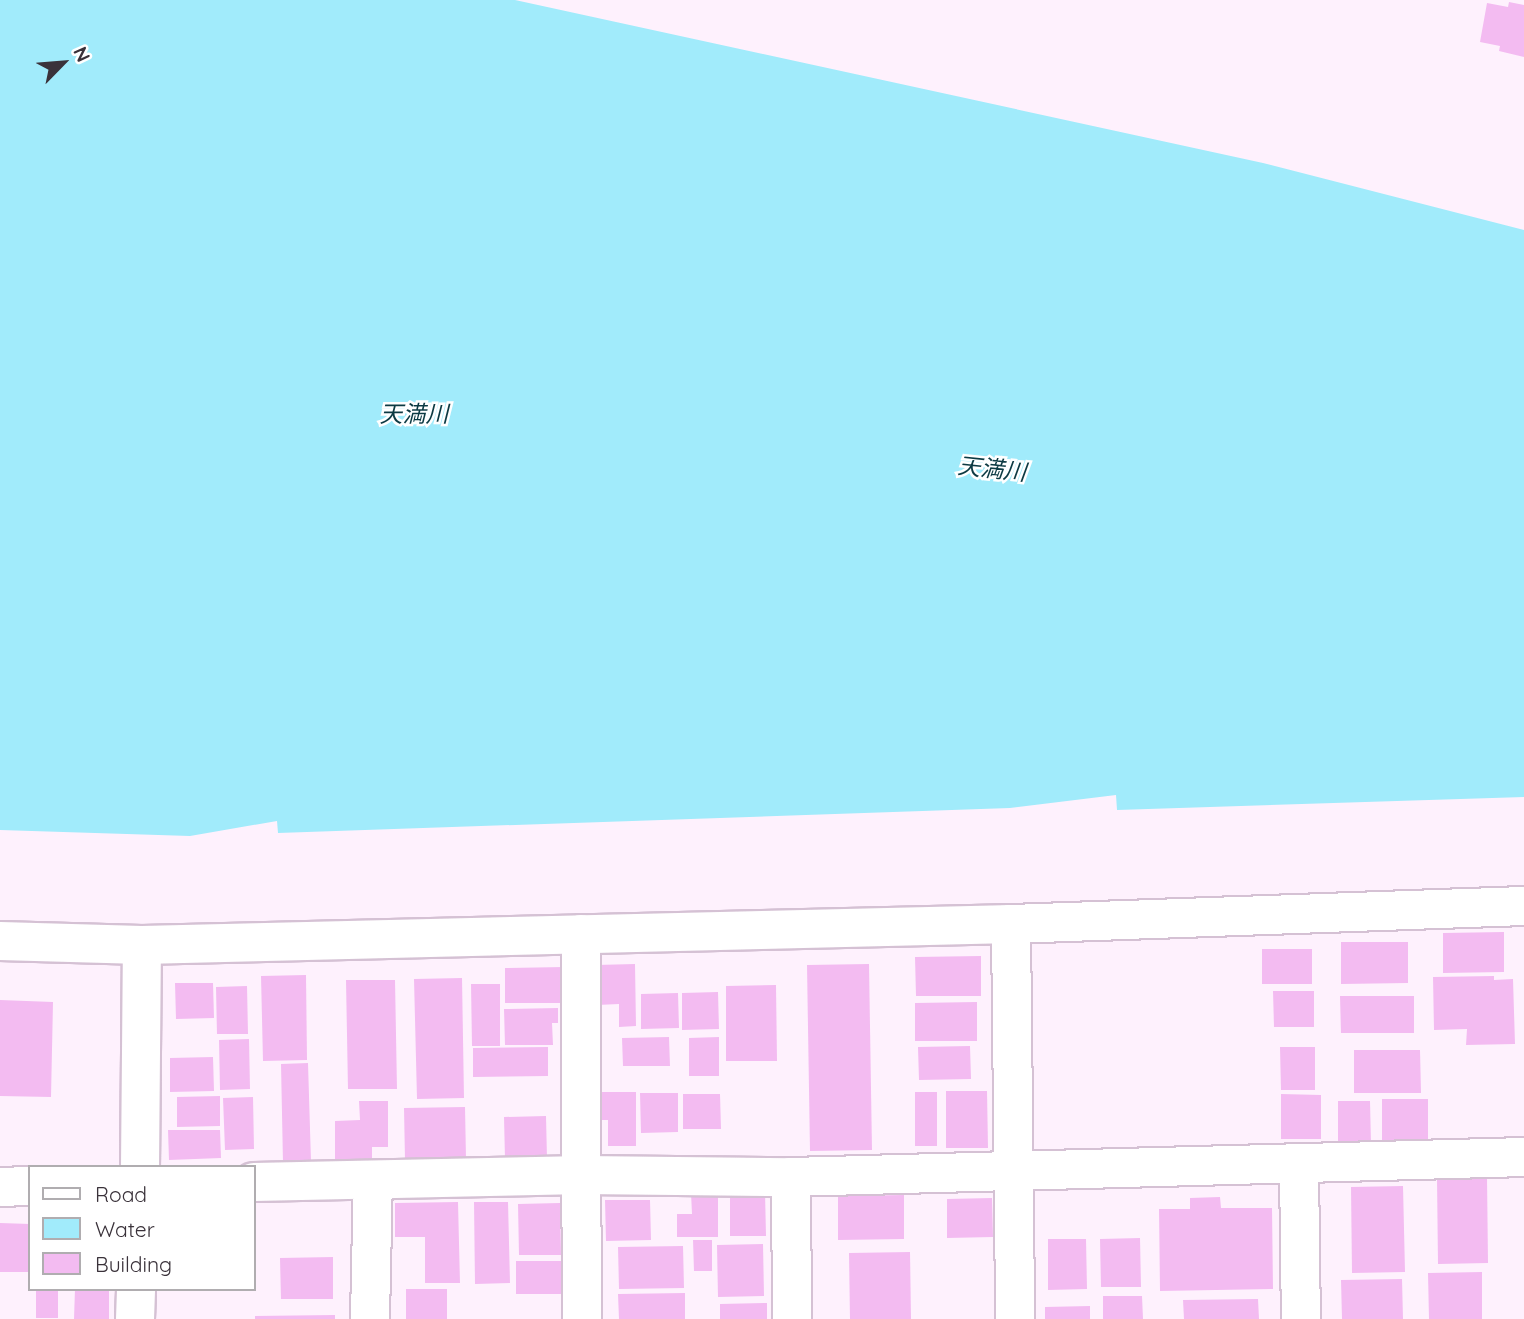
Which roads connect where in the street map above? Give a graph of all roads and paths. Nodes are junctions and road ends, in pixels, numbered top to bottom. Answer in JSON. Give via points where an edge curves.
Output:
{"nodes":[{"id":1,"x":1524,"y":906,"type":"edge"},
{"id":2,"x":1011,"y":924,"type":"junction"},
{"id":3,"x":581,"y":934,"type":"junction"},
{"id":4,"x":0,"y":941,"type":"edge"},
{"id":5,"x":142,"y":945,"type":"junction"},
{"id":6,"x":1524,"y":1157,"type":"edge"},
{"id":7,"x":141,"y":1165,"type":"edge"},
{"id":8,"x":1298,"y":1165,"type":"junction"},
{"id":9,"x":1014,"y":1170,"type":"junction"},
{"id":10,"x":583,"y":1175,"type":"junction"},
{"id":11,"x":791,"y":1177,"type":"junction"},
{"id":12,"x":373,"y":1180,"type":"junction"},
{"id":13,"x":256,"y":1182,"type":"edge"},
{"id":14,"x":28,"y":1186,"type":"edge"},
{"id":15,"x":0,"y":1187,"type":"edge"},
{"id":16,"x":136,"y":1291,"type":"edge"},
{"id":17,"x":135,"y":1319,"type":"edge"},
{"id":18,"x":370,"y":1319,"type":"edge"},
{"id":19,"x":582,"y":1319,"type":"edge"},
{"id":20,"x":792,"y":1319,"type":"edge"},
{"id":21,"x":1015,"y":1319,"type":"edge"},
{"id":22,"x":1301,"y":1319,"type":"edge"}],
"edges":[{"from":1,"to":2,"type":"street"},
{"from":2,"to":3,"type":"street"},
{"from":2,"to":9,"type":"street"},
{"from":3,"to":5,"type":"street"},
{"from":3,"to":10,"type":"street"},
{"from":4,"to":5,"type":"street"},
{"from":5,"to":7,"type":"street"},
{"from":6,"to":8,"type":"street"},
{"from":8,"to":9,"type":"street"},
{"from":8,"to":22,"type":"street"},
{"from":9,"to":11,"type":"street"},
{"from":9,"to":21,"type":"street"},
{"from":10,"to":11,"type":"street"},
{"from":10,"to":12,"type":"street"},
{"from":10,"to":19,"type":"street"},
{"from":11,"to":20,"type":"street"},
{"from":12,"to":13,"type":"street"},
{"from":12,"to":18,"type":"street"},
{"from":14,"to":15,"type":"street"},
{"from":16,"to":17,"type":"street"}]}
